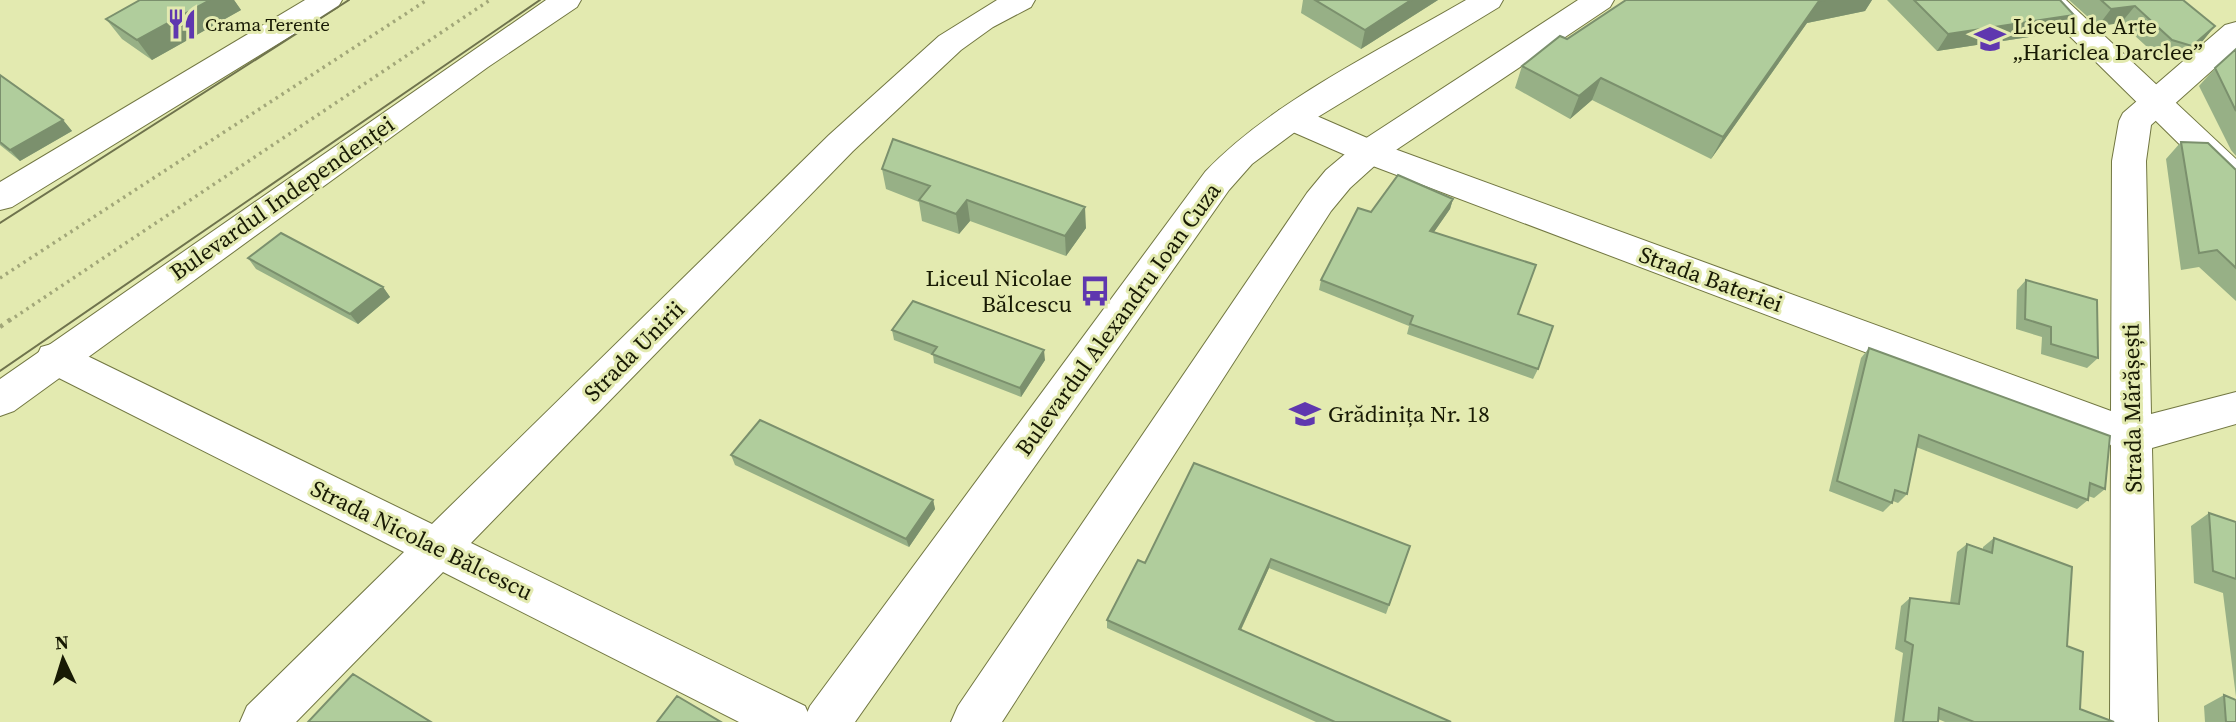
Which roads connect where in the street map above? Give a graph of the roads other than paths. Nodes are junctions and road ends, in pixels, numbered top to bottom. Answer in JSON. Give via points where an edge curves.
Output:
{"nodes":[{"id":1,"x":327,"y":0,"type":"edge"},
{"id":2,"x":566,"y":0,"type":"edge"},
{"id":3,"x":1020,"y":0,"type":"edge"},
{"id":4,"x":1488,"y":0,"type":"edge"},
{"id":5,"x":1599,"y":0,"type":"edge"},
{"id":6,"x":2048,"y":0,"type":"edge"},
{"id":7,"x":2236,"y":32,"type":"edge"},
{"id":8,"x":2153,"y":102,"type":"junction"},
{"id":9,"x":1291,"y":118,"type":"junction"},
{"id":10,"x":1369,"y":152,"type":"junction"},
{"id":11,"x":2236,"y":178,"type":"edge"},
{"id":12,"x":0,"y":198,"type":"edge"},
{"id":13,"x":55,"y":359,"type":"junction"},
{"id":14,"x":0,"y":400,"type":"edge"},
{"id":15,"x":2236,"y":408,"type":"edge"},
{"id":16,"x":2133,"y":436,"type":"junction"},
{"id":17,"x":438,"y":547,"type":"junction"},
{"id":18,"x":264,"y":722,"type":"edge"},
{"id":19,"x":788,"y":722,"type":"edge"},
{"id":20,"x":827,"y":722,"type":"edge"},
{"id":21,"x":975,"y":722,"type":"edge"},
{"id":22,"x":2134,"y":722,"type":"edge"}],
"edges":[{"from":1,"to":12,"type":"street"},
{"from":2,"to":13,"type":"street","name":"Bulevardul Independenței"},
{"from":3,"to":17,"type":"street","name":"Strada Unirii","via":[[950,43],[841,142]]},
{"from":4,"to":9,"type":"street","name":"Bulevardul Alexandru Ioan Cuza"},
{"from":5,"to":10,"type":"street"},
{"from":6,"to":8,"type":"street"},
{"from":7,"to":8,"type":"street","name":"Strada Mărășești"},
{"from":8,"to":11,"type":"street"},
{"from":8,"to":16,"type":"street","name":"Strada Mărășești","via":[[2135,121],[2129,161]]},
{"from":9,"to":10,"type":"street","name":"Strada Bateriei"},
{"from":9,"to":20,"type":"street","name":"Bulevardul Alexandru Ioan Cuza","via":[[1240,156],[1217,181]]},
{"from":10,"to":16,"type":"street","name":"Strada Bateriei"},
{"from":10,"to":21,"type":"street","via":[[1319,202]]},
{"from":13,"to":14,"type":"street","name":"Bulevardul Independenței"},
{"from":13,"to":17,"type":"street","name":"Strada Nicolae Bălcescu"},
{"from":15,"to":16,"type":"street"},
{"from":16,"to":22,"type":"street","name":"Strada Mărășești"},
{"from":17,"to":18,"type":"street","name":"Strada Unirii"},
{"from":17,"to":19,"type":"street","name":"Strada Nicolae Bălcescu"}]}
